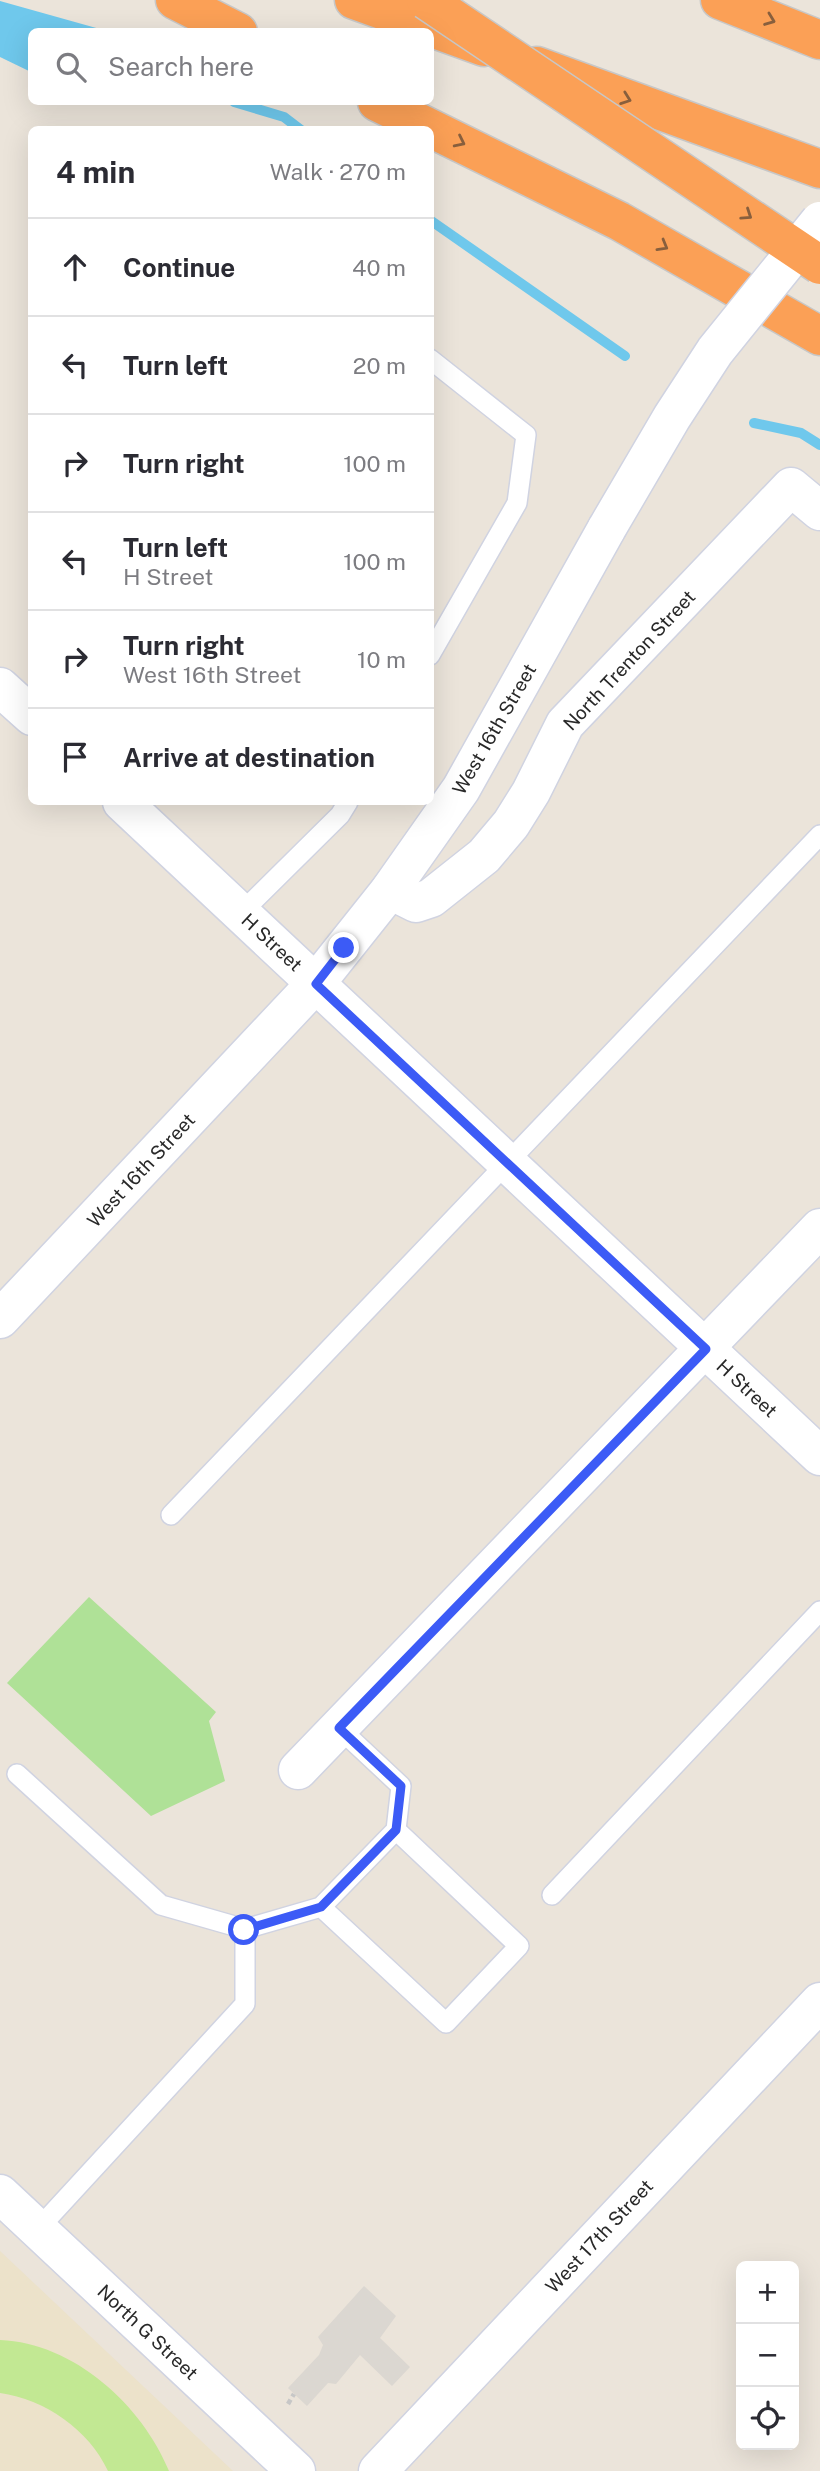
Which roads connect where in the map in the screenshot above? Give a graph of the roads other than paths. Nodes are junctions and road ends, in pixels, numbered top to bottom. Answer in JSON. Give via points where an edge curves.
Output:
{"nodes":[{"id":1,"x":175,"y":0,"type":"edge"},
{"id":2,"x":354,"y":0,"type":"edge"},
{"id":3,"x":426,"y":0,"type":"edge"},
{"id":4,"x":720,"y":0,"type":"edge"},
{"id":5,"x":230,"y":28,"type":"edge"},
{"id":6,"x":431,"y":28,"type":"edge"},
{"id":7,"x":434,"y":29,"type":"edge"},
{"id":8,"x":820,"y":40,"type":"edge"},
{"id":9,"x":383,"y":105,"type":"edge"},
{"id":10,"x":426,"y":126,"type":"edge"},
{"id":11,"x":434,"y":130,"type":"edge"},
{"id":12,"x":820,"y":169,"type":"edge"},
{"id":13,"x":820,"y":221,"type":"edge"},
{"id":14,"x":820,"y":265,"type":"edge"},
{"id":15,"x":820,"y":336,"type":"edge"},
{"id":16,"x":434,"y":362,"type":"edge"},
{"id":17,"x":820,"y":511,"type":"edge"},
{"id":18,"x":434,"y":648,"type":"edge"},
{"id":19,"x":0,"y":687,"type":"edge"},
{"id":20,"x":28,"y":712,"type":"edge"},
{"id":21,"x":125,"y":805,"type":"edge"},
{"id":22,"x":346,"y":805,"type":"edge"},
{"id":23,"x":820,"y":835,"type":"edge"},
{"id":24,"x":390,"y":890,"type":"junction"},
{"id":25,"x":241,"y":913,"type":"junction"},
{"id":26,"x":316,"y":984,"type":"junction"},
{"id":27,"x":507,"y":1162,"type":"junction"},
{"id":28,"x":820,"y":1228,"type":"edge"},
{"id":29,"x":0,"y":1319,"type":"edge"},
{"id":30,"x":706,"y":1349,"type":"junction"},
{"id":31,"x":820,"y":1456,"type":"edge"},
{"id":32,"x":171,"y":1515,"type":"dead end"},
{"id":33,"x":820,"y":1611,"type":"edge"},
{"id":34,"x":339,"y":1728,"type":"junction"},
{"id":35,"x":298,"y":1770,"type":"dead end"},
{"id":36,"x":16,"y":1774,"type":"dead end"},
{"id":37,"x":396,"y":1830,"type":"junction"},
{"id":38,"x":552,"y":1895,"type":"dead end"},
{"id":39,"x":321,"y":1907,"type":"junction"},
{"id":40,"x":244,"y":1930,"type":"junction"},
{"id":41,"x":820,"y":2002,"type":"edge"},
{"id":42,"x":0,"y":2194,"type":"edge"},
{"id":43,"x":38,"y":2229,"type":"junction"},
{"id":44,"x":296,"y":2471,"type":"edge"},
{"id":45,"x":378,"y":2471,"type":"edge"}],
"edges":[{"from":1,"to":5,"type":"highway"},
{"from":2,"to":6,"type":"highway","one_way":true},
{"from":3,"to":14,"type":"highway","one_way":true,"bridge":true},
{"from":4,"to":8,"type":"highway","one_way":true},
{"from":7,"to":12,"type":"highway","one_way":true},
{"from":9,"to":10,"type":"highway","one_way":true},
{"from":11,"to":15,"type":"highway","one_way":true,"via":[[619,220]]},
{"from":13,"to":24,"type":"street","name":"West 16th Street","bridge":true,"via":[[715,351],[607,528],[461,789]]},
{"from":16,"to":18,"type":"lane","via":[[526,435],[517,503]]},
{"from":17,"to":24,"type":"street","name":"North Trenton Street","via":[[792,487],[565,724],[531,792],[484,856],[431,898],[416,903]]},
{"from":19,"to":20,"type":"street"},
{"from":21,"to":25,"type":"street","name":"H Street"},
{"from":22,"to":25,"type":"lane"},
{"from":23,"to":27,"type":"lane"},
{"from":24,"to":26,"type":"street","name":"West 16th Street"},
{"from":25,"to":26,"type":"street","name":"H Street"},
{"from":26,"to":27,"type":"street","name":"H Street"},
{"from":26,"to":29,"type":"street","name":"West 16th Street"},
{"from":27,"to":30,"type":"street","name":"H Street"},
{"from":27,"to":32,"type":"lane"},
{"from":28,"to":30,"type":"street"},
{"from":30,"to":31,"type":"street","name":"H Street"},
{"from":30,"to":34,"type":"street"},
{"from":33,"to":38,"type":"lane"},
{"from":34,"to":35,"type":"street"},
{"from":34,"to":37,"type":"lane","via":[[401,1786]]},
{"from":36,"to":40,"type":"lane","via":[[160,1905]]},
{"from":37,"to":39,"type":"lane"},
{"from":37,"to":39,"type":"lane","via":[[519,1946],[446,2023]]},
{"from":39,"to":40,"type":"lane"},
{"from":40,"to":43,"type":"lane","via":[[245,2004]]},
{"from":41,"to":45,"type":"street","name":"West 17th Street"},
{"from":42,"to":43,"type":"street","name":"North G Street"},
{"from":43,"to":44,"type":"street","name":"North G Street"}]}
